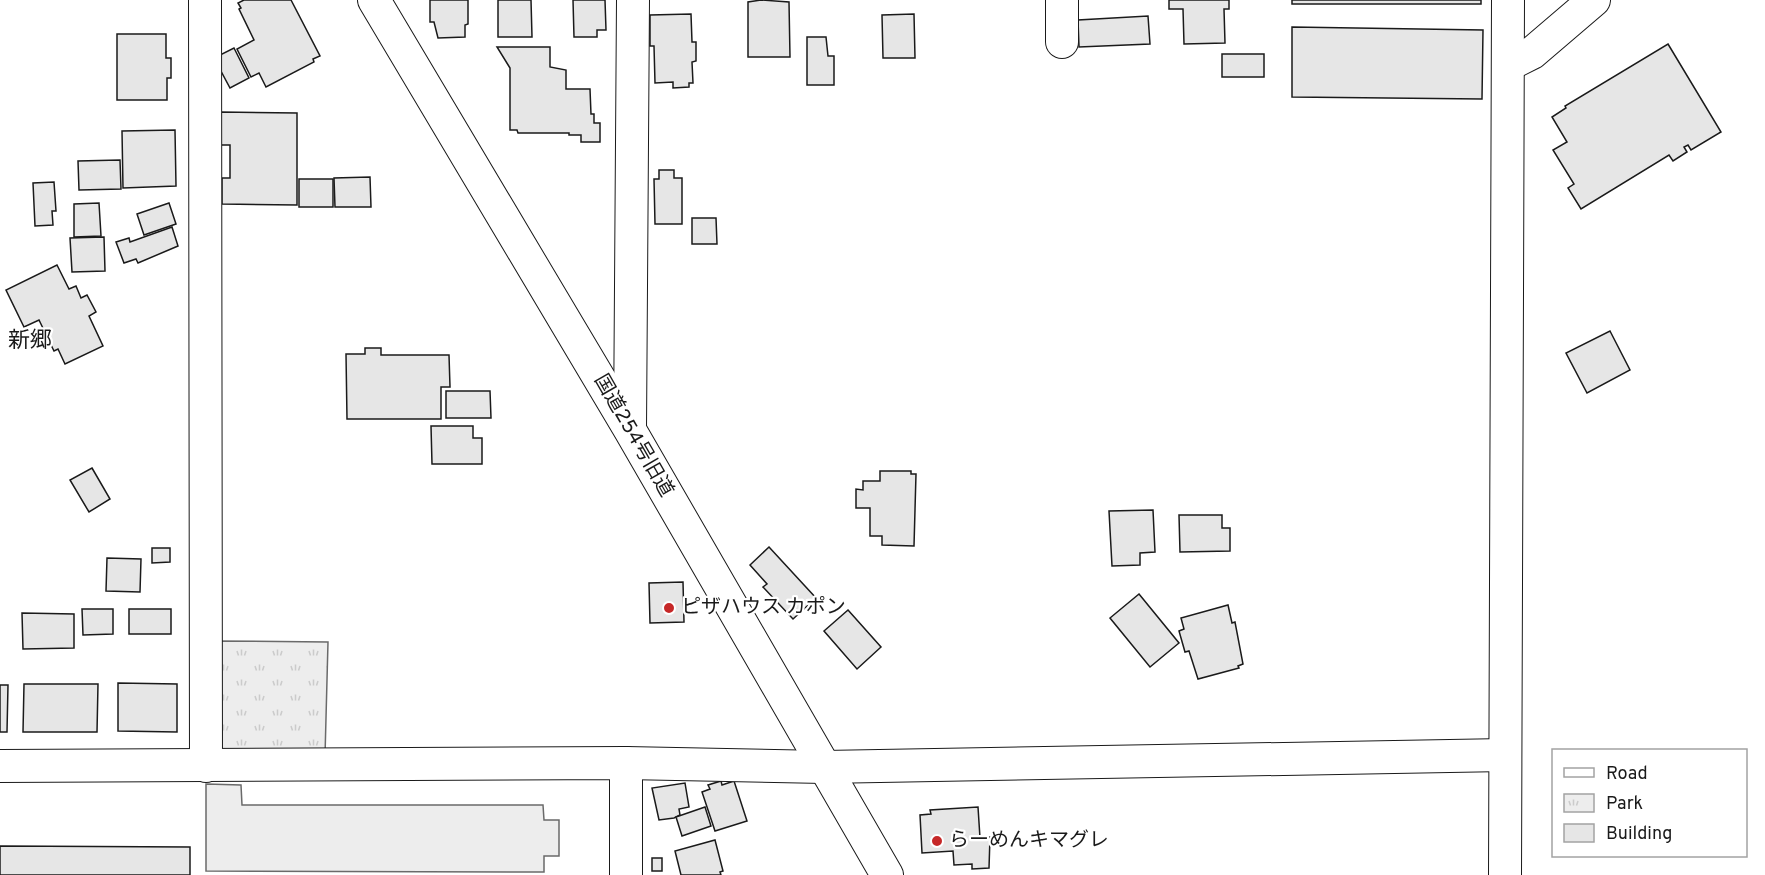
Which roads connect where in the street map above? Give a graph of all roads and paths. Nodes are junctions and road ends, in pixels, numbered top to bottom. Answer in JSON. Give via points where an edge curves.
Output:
{"nodes":[{"id":1,"x":205,"y":0,"type":"edge"},
{"id":2,"x":374,"y":0,"type":"edge"},
{"id":3,"x":633,"y":0,"type":"edge"},
{"id":4,"x":1062,"y":0,"type":"edge"},
{"id":5,"x":1508,"y":0,"type":"edge"},
{"id":6,"x":1594,"y":0,"type":"edge"},
{"id":7,"x":1062,"y":42,"type":"dead end"},
{"id":8,"x":1508,"y":65,"type":"junction"},
{"id":9,"x":630,"y":430,"type":"junction"},
{"id":10,"x":1505,"y":755,"type":"junction"},
{"id":11,"x":626,"y":763,"type":"junction"},
{"id":12,"x":0,"y":766,"type":"edge"},
{"id":13,"x":206,"y":766,"type":"junction"},
{"id":14,"x":824,"y":766,"type":"junction"},
{"id":15,"x":626,"y":875,"type":"edge"},
{"id":16,"x":886,"y":875,"type":"edge"},
{"id":17,"x":1505,"y":875,"type":"edge"}],
"edges":[{"from":1,"to":13,"type":"street"},
{"from":2,"to":9,"type":"street","name":"国道254号旧道"},
{"from":3,"to":9,"type":"street"},
{"from":4,"to":7,"type":"street"},
{"from":5,"to":8,"type":"street"},
{"from":6,"to":8,"type":"street","via":[[1532,53]]},
{"from":8,"to":10,"type":"street"},
{"from":9,"to":14,"type":"street","name":"国道254号旧道"},
{"from":10,"to":14,"type":"street"},
{"from":10,"to":17,"type":"street"},
{"from":11,"to":13,"type":"street"},
{"from":11,"to":14,"type":"street"},
{"from":11,"to":15,"type":"street"},
{"from":12,"to":13,"type":"street"},
{"from":14,"to":16,"type":"street","name":"国道254号旧道"}]}
